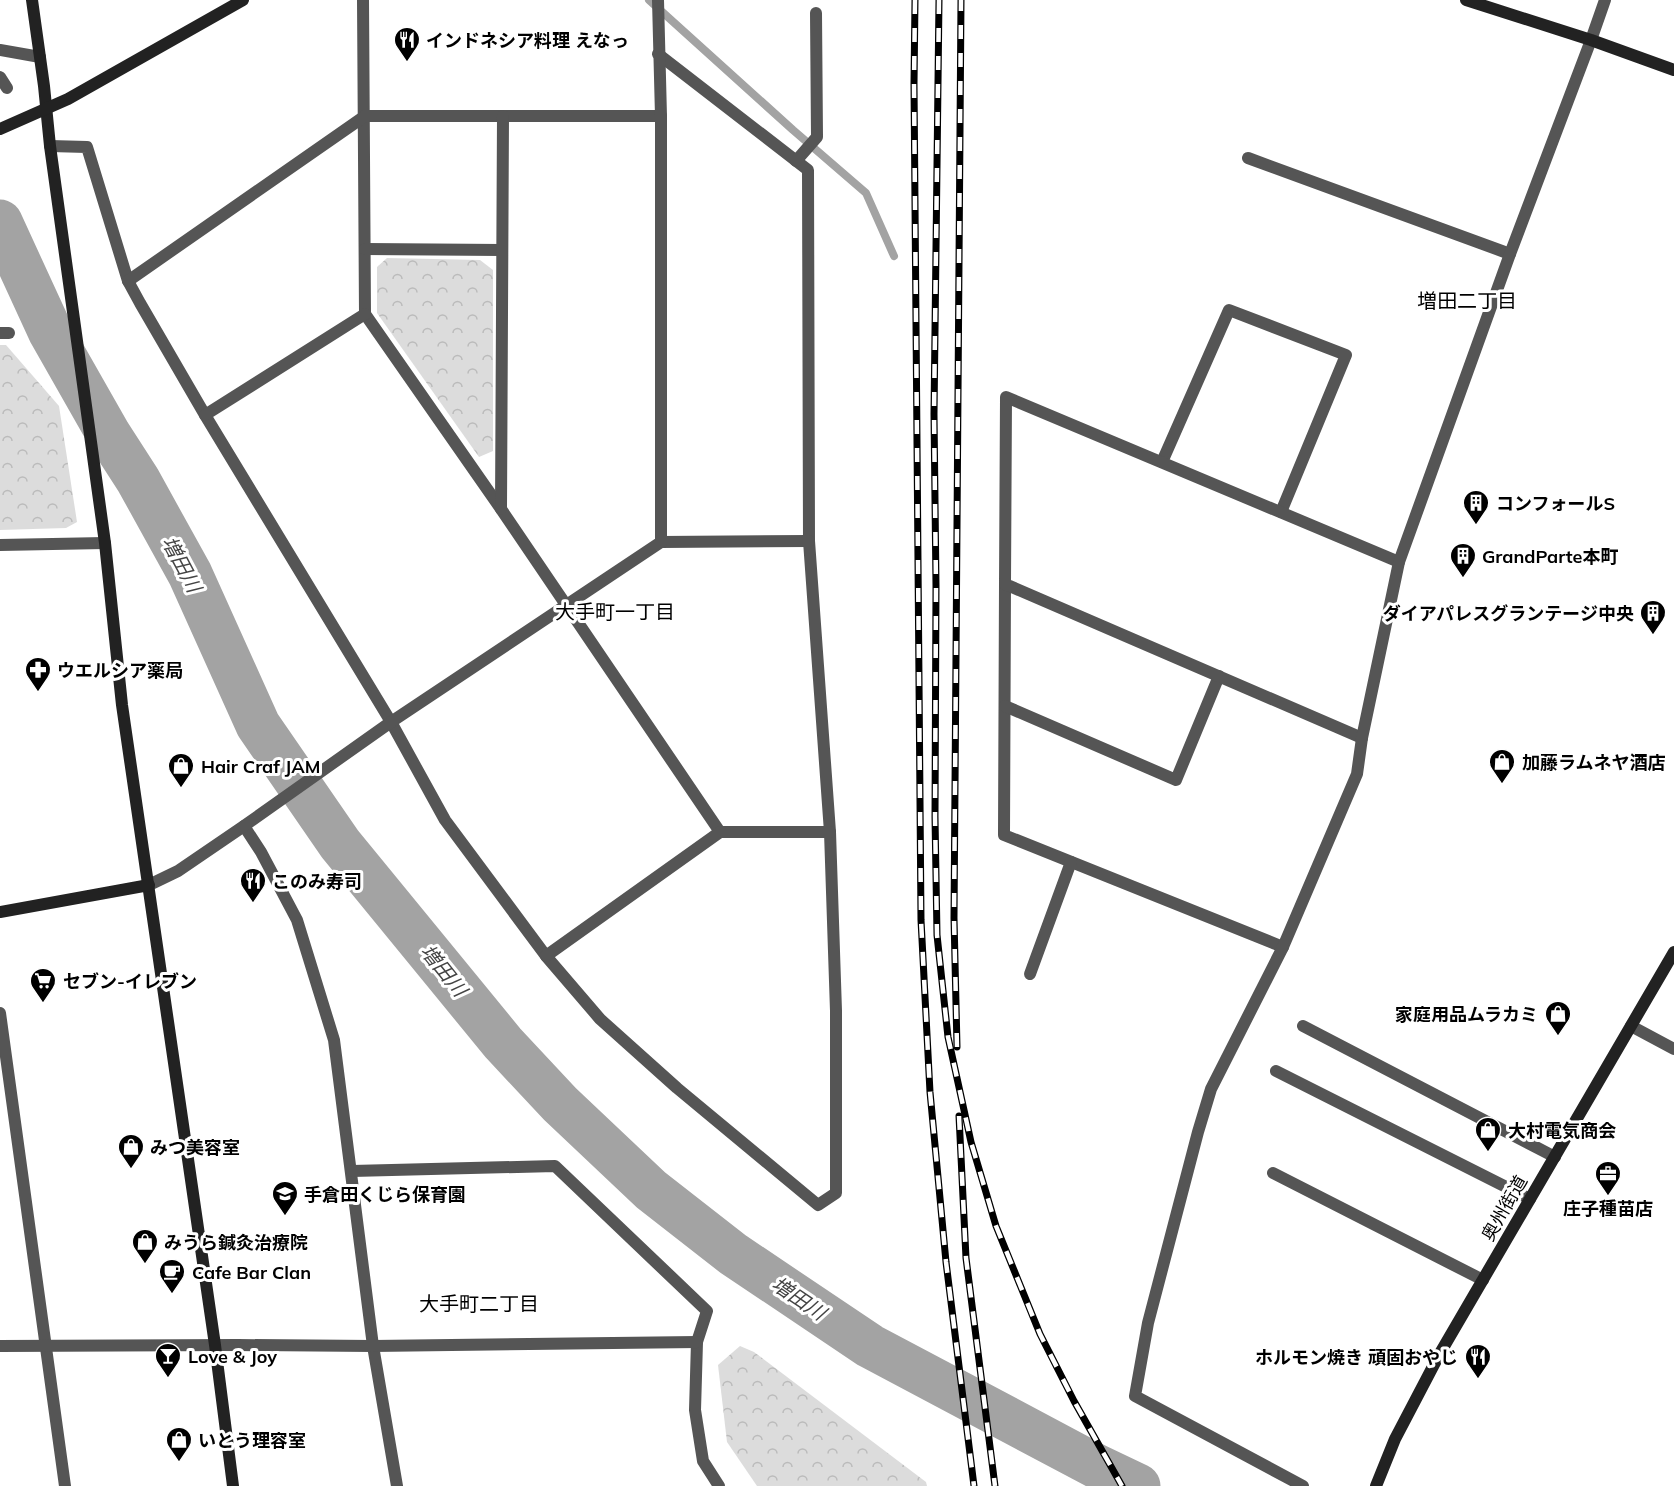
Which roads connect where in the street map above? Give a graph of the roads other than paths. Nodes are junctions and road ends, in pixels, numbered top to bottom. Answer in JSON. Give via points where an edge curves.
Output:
{"nodes":[{"id":1,"x":32,"y":0,"type":"edge"},
{"id":2,"x":243,"y":0,"type":"edge"},
{"id":3,"x":363,"y":0,"type":"edge"},
{"id":4,"x":658,"y":0,"type":"edge"},
{"id":5,"x":1466,"y":0,"type":"edge"},
{"id":6,"x":1605,"y":0,"type":"edge"},
{"id":7,"x":816,"y":13,"type":"dead end"},
{"id":8,"x":1591,"y":40,"type":"junction"},
{"id":9,"x":0,"y":50,"type":"edge"},
{"id":10,"x":658,"y":54,"type":"junction"},
{"id":11,"x":40,"y":57,"type":"junction"},
{"id":12,"x":1674,"y":70,"type":"edge"},
{"id":13,"x":0,"y":77,"type":"edge"},
{"id":14,"x":7,"y":88,"type":"dead end"},
{"id":15,"x":46,"y":109,"type":"junction"},
{"id":16,"x":365,"y":116,"type":"junction"},
{"id":17,"x":503,"y":116,"type":"junction"},
{"id":18,"x":661,"y":116,"type":"junction"},
{"id":19,"x":0,"y":129,"type":"edge"},
{"id":20,"x":50,"y":146,"type":"junction"},
{"id":21,"x":1248,"y":158,"type":"dead end"},
{"id":22,"x":798,"y":159,"type":"junction"},
{"id":23,"x":365,"y":249,"type":"junction"},
{"id":24,"x":502,"y":250,"type":"junction"},
{"id":25,"x":1509,"y":254,"type":"junction"},
{"id":26,"x":128,"y":281,"type":"junction"},
{"id":27,"x":365,"y":314,"type":"junction"},
{"id":28,"x":205,"y":415,"type":"junction"},
{"id":29,"x":1162,"y":462,"type":"junction"},
{"id":30,"x":501,"y":509,"type":"junction"},
{"id":31,"x":1281,"y":512,"type":"junction"},
{"id":32,"x":809,"y":541,"type":"junction"},
{"id":33,"x":661,"y":542,"type":"junction"},
{"id":34,"x":105,"y":543,"type":"junction"},
{"id":35,"x":0,"y":545,"type":"edge"},
{"id":36,"x":1399,"y":562,"type":"junction"},
{"id":37,"x":1005,"y":584,"type":"junction"},
{"id":38,"x":565,"y":606,"type":"junction"},
{"id":39,"x":1219,"y":676,"type":"junction"},
{"id":40,"x":1005,"y":706,"type":"junction"},
{"id":41,"x":390,"y":722,"type":"junction"},
{"id":42,"x":1362,"y":738,"type":"junction"},
{"id":43,"x":244,"y":826,"type":"junction"},
{"id":44,"x":720,"y":832,"type":"junction"},
{"id":45,"x":830,"y":832,"type":"junction"},
{"id":46,"x":1071,"y":862,"type":"junction"},
{"id":47,"x":149,"y":885,"type":"junction"},
{"id":48,"x":0,"y":912,"type":"edge"},
{"id":49,"x":1282,"y":947,"type":"junction"},
{"id":50,"x":1674,"y":952,"type":"edge"},
{"id":51,"x":546,"y":956,"type":"junction"},
{"id":52,"x":1030,"y":974,"type":"dead end"},
{"id":53,"x":0,"y":1012,"type":"edge"},
{"id":54,"x":1303,"y":1026,"type":"dead end"},
{"id":55,"x":1631,"y":1026,"type":"junction"},
{"id":56,"x":1674,"y":1049,"type":"edge"},
{"id":57,"x":4,"y":1070,"type":"edge"},
{"id":58,"x":1276,"y":1071,"type":"dead end"},
{"id":59,"x":1555,"y":1156,"type":"junction"},
{"id":60,"x":352,"y":1171,"type":"junction"},
{"id":61,"x":1273,"y":1173,"type":"dead end"},
{"id":62,"x":1530,"y":1199,"type":"junction"},
{"id":63,"x":1483,"y":1280,"type":"junction"},
{"id":64,"x":697,"y":1342,"type":"junction"},
{"id":65,"x":215,"y":1345,"type":"junction"},
{"id":66,"x":0,"y":1346,"type":"edge"},
{"id":67,"x":45,"y":1346,"type":"junction"},
{"id":68,"x":373,"y":1346,"type":"junction"},
{"id":69,"x":65,"y":1486,"type":"edge"},
{"id":70,"x":233,"y":1486,"type":"edge"},
{"id":71,"x":397,"y":1486,"type":"edge"},
{"id":72,"x":719,"y":1486,"type":"edge"},
{"id":73,"x":1304,"y":1486,"type":"edge"},
{"id":74,"x":1376,"y":1486,"type":"edge"}],
"edges":[{"from":1,"to":11,"type":"street"},
{"from":2,"to":15,"type":"street"},
{"from":3,"to":16,"type":"street"},
{"from":4,"to":10,"type":"street"},
{"from":5,"to":8,"type":"street"},
{"from":6,"to":8,"type":"street"},
{"from":7,"to":22,"type":"street","via":[[817,137]]},
{"from":8,"to":12,"type":"street"},
{"from":8,"to":25,"type":"street"},
{"from":9,"to":11,"type":"street"},
{"from":10,"to":18,"type":"street"},
{"from":10,"to":22,"type":"street"},
{"from":11,"to":15,"type":"street"},
{"from":13,"to":14,"type":"street"},
{"from":15,"to":19,"type":"street"},
{"from":15,"to":20,"type":"street"},
{"from":16,"to":17,"type":"street"},
{"from":16,"to":23,"type":"street"},
{"from":16,"to":26,"type":"street"},
{"from":17,"to":18,"type":"street"},
{"from":17,"to":24,"type":"street"},
{"from":18,"to":33,"type":"street"},
{"from":20,"to":26,"type":"street","via":[[87,147]]},
{"from":20,"to":34,"type":"street"},
{"from":21,"to":25,"type":"street"},
{"from":22,"to":32,"type":"street","via":[[808,170]]},
{"from":23,"to":24,"type":"street"},
{"from":23,"to":27,"type":"street"},
{"from":24,"to":30,"type":"street"},
{"from":25,"to":36,"type":"street"},
{"from":26,"to":28,"type":"street"},
{"from":27,"to":28,"type":"street"},
{"from":27,"to":30,"type":"street"},
{"from":28,"to":41,"type":"street"},
{"from":29,"to":31,"type":"street"},
{"from":29,"to":31,"type":"street","via":[[1229,310],[1346,355]]},
{"from":29,"to":37,"type":"street","via":[[1006,397]]},
{"from":30,"to":38,"type":"street"},
{"from":31,"to":36,"type":"street"},
{"from":32,"to":33,"type":"street"},
{"from":32,"to":45,"type":"street"},
{"from":33,"to":38,"type":"street"},
{"from":34,"to":35,"type":"street"},
{"from":34,"to":47,"type":"street"},
{"from":36,"to":42,"type":"street"},
{"from":37,"to":39,"type":"street"},
{"from":37,"to":40,"type":"street"},
{"from":38,"to":41,"type":"street"},
{"from":38,"to":44,"type":"street"},
{"from":39,"to":40,"type":"street","via":[[1176,780]]},
{"from":39,"to":42,"type":"street"},
{"from":40,"to":46,"type":"street","via":[[1004,835]]},
{"from":41,"to":43,"type":"street"},
{"from":41,"to":51,"type":"street","via":[[445,820]]},
{"from":42,"to":49,"type":"street","via":[[1358,774]]},
{"from":43,"to":47,"type":"street","via":[[178,871]]},
{"from":43,"to":60,"type":"street","via":[[301,931],[334,1040]]},
{"from":44,"to":45,"type":"street"},
{"from":44,"to":51,"type":"street"},
{"from":45,"to":51,"type":"street","via":[[836,1011],[836,1193],[818,1205],[600,1019]]},
{"from":46,"to":49,"type":"street"},
{"from":46,"to":52,"type":"street"},
{"from":47,"to":48,"type":"street"},
{"from":47,"to":65,"type":"street"},
{"from":49,"to":73,"type":"street","via":[[1210,1089],[1148,1323],[1135,1396]]},
{"from":50,"to":55,"type":"street","name":"奥州街道"},
{"from":53,"to":57,"type":"street"},
{"from":54,"to":59,"type":"street"},
{"from":55,"to":56,"type":"street"},
{"from":55,"to":59,"type":"street","name":"奥州街道"},
{"from":57,"to":67,"type":"street"},
{"from":58,"to":62,"type":"street"},
{"from":59,"to":62,"type":"street","name":"奥州街道"},
{"from":60,"to":64,"type":"street","via":[[555,1166],[707,1311]]},
{"from":60,"to":68,"type":"street"},
{"from":61,"to":63,"type":"street"},
{"from":62,"to":63,"type":"street","name":"奥州街道"},
{"from":63,"to":74,"type":"street","name":"奥州街道","via":[[1395,1439]]},
{"from":64,"to":68,"type":"street"},
{"from":64,"to":72,"type":"street","via":[[695,1410],[701,1451]]},
{"from":65,"to":67,"type":"street"},
{"from":65,"to":68,"type":"street"},
{"from":65,"to":70,"type":"street"},
{"from":66,"to":67,"type":"street"},
{"from":67,"to":69,"type":"street"},
{"from":68,"to":71,"type":"street"}]}
